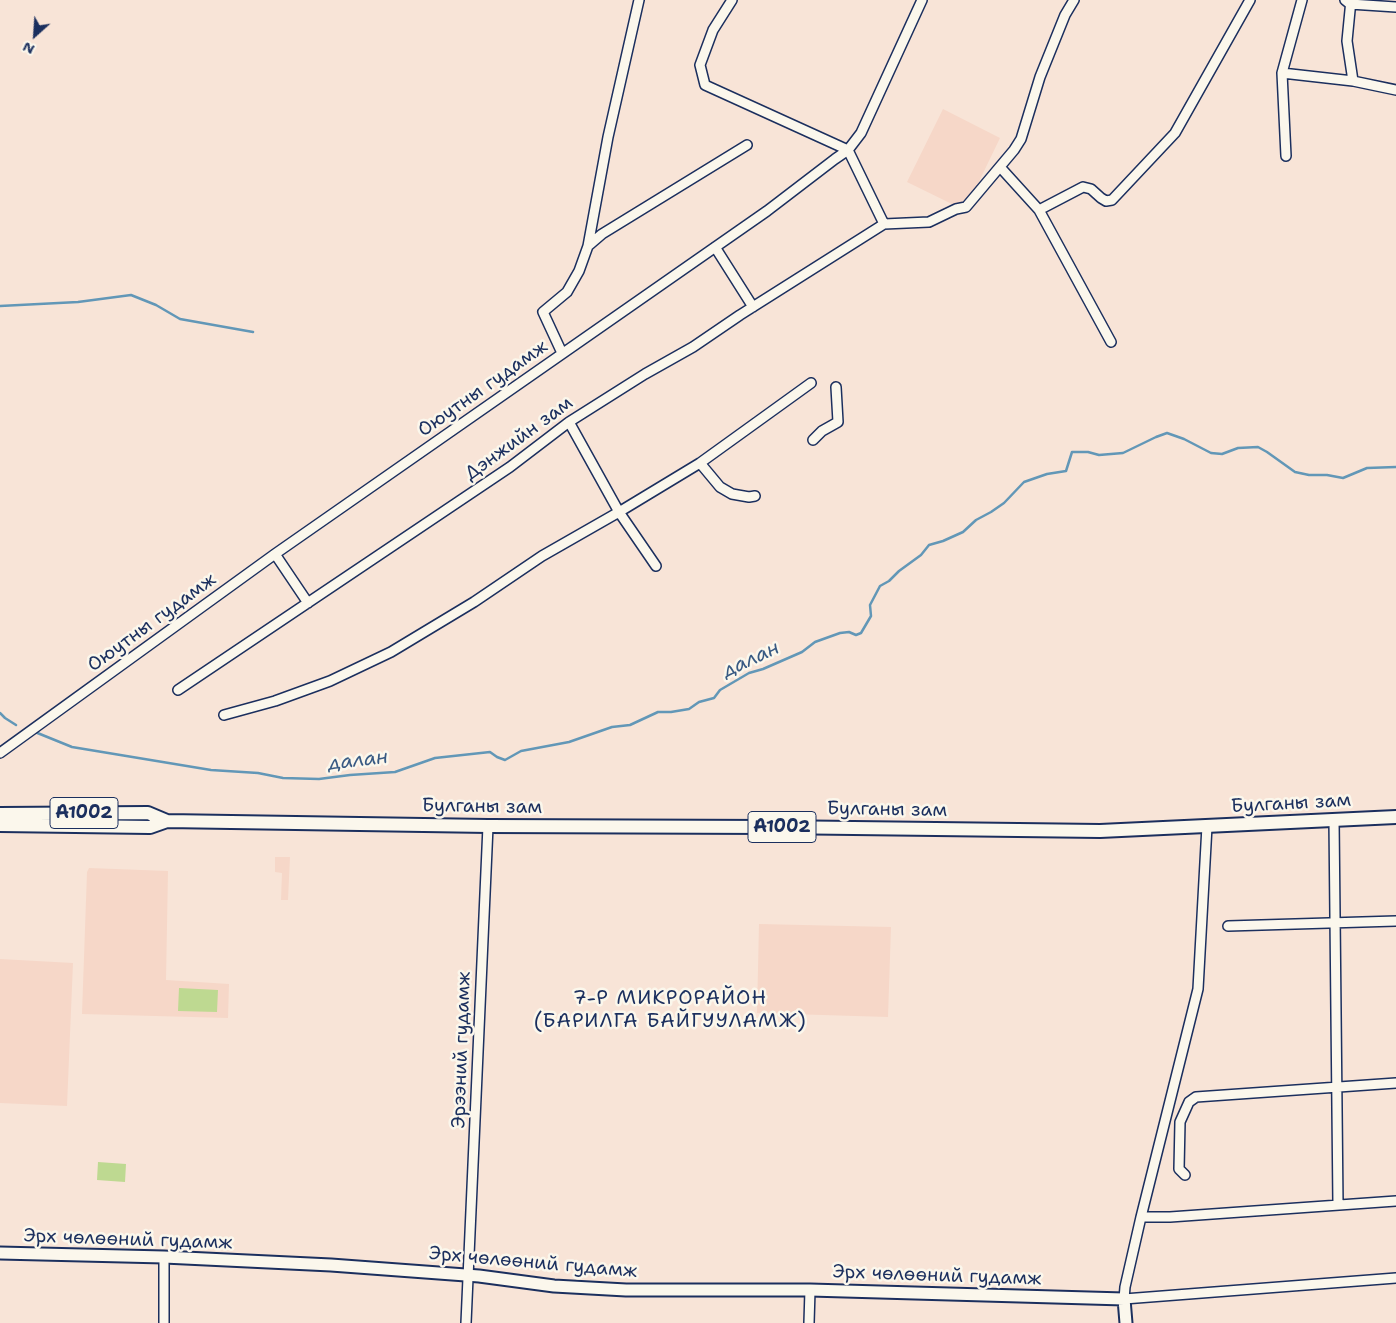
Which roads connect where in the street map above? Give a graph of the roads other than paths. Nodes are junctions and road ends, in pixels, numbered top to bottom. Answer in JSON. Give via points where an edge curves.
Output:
{"nodes":[{"id":1,"x":639,"y":0,"type":"edge"},
{"id":2,"x":732,"y":0,"type":"edge"},
{"id":3,"x":922,"y":0,"type":"edge"},
{"id":4,"x":1074,"y":0,"type":"edge"},
{"id":5,"x":1250,"y":0,"type":"edge"},
{"id":6,"x":1302,"y":0,"type":"edge"},
{"id":7,"x":1348,"y":1,"type":"edge"},
{"id":8,"x":1396,"y":7,"type":"edge"},
{"id":9,"x":1282,"y":73,"type":"junction"},
{"id":10,"x":1353,"y":81,"type":"junction"},
{"id":11,"x":1396,"y":90,"type":"edge"},
{"id":12,"x":747,"y":145,"type":"dead end"},
{"id":13,"x":848,"y":150,"type":"junction"},
{"id":14,"x":1286,"y":156,"type":"dead end"},
{"id":15,"x":1000,"y":167,"type":"junction"},
{"id":16,"x":1039,"y":210,"type":"junction"},
{"id":17,"x":884,"y":224,"type":"junction"},
{"id":18,"x":588,"y":246,"type":"junction"},
{"id":19,"x":715,"y":247,"type":"junction"},
{"id":20,"x":753,"y":307,"type":"junction"},
{"id":21,"x":1111,"y":342,"type":"dead end"},
{"id":22,"x":562,"y":353,"type":"junction"},
{"id":23,"x":811,"y":383,"type":"dead end"},
{"id":24,"x":836,"y":387,"type":"dead end"},
{"id":25,"x":569,"y":422,"type":"junction"},
{"id":26,"x":813,"y":440,"type":"dead end"},
{"id":27,"x":700,"y":463,"type":"junction"},
{"id":28,"x":755,"y":496,"type":"dead end"},
{"id":29,"x":619,"y":512,"type":"junction"},
{"id":30,"x":275,"y":554,"type":"junction"},
{"id":31,"x":656,"y":566,"type":"dead end"},
{"id":32,"x":308,"y":603,"type":"junction"},
{"id":33,"x":178,"y":690,"type":"dead end"},
{"id":34,"x":224,"y":715,"type":"dead end"},
{"id":35,"x":0,"y":752,"type":"edge"},
{"id":36,"x":4,"y":812,"type":"edge"},
{"id":37,"x":1396,"y":817,"type":"edge"},
{"id":38,"x":1334,"y":820,"type":"junction"},
{"id":39,"x":167,"y":821,"type":"junction"},
{"id":40,"x":0,"y":825,"type":"edge"},
{"id":41,"x":488,"y":826,"type":"junction"},
{"id":42,"x":1207,"y":826,"type":"junction"},
{"id":43,"x":1396,"y":921,"type":"edge"},
{"id":44,"x":1336,"y":924,"type":"junction"},
{"id":45,"x":1228,"y":926,"type":"dead end"},
{"id":46,"x":1396,"y":1083,"type":"edge"},
{"id":47,"x":1337,"y":1087,"type":"junction"},
{"id":48,"x":1185,"y":1175,"type":"dead end"},
{"id":49,"x":1396,"y":1201,"type":"edge"},
{"id":50,"x":1338,"y":1205,"type":"junction"},
{"id":51,"x":1141,"y":1217,"type":"junction"},
{"id":52,"x":0,"y":1253,"type":"edge"},
{"id":53,"x":164,"y":1257,"type":"junction"},
{"id":54,"x":469,"y":1275,"type":"junction"},
{"id":55,"x":1396,"y":1278,"type":"edge"},
{"id":56,"x":810,"y":1290,"type":"junction"},
{"id":57,"x":1124,"y":1299,"type":"junction"},
{"id":58,"x":164,"y":1323,"type":"edge"},
{"id":59,"x":466,"y":1323,"type":"edge"},
{"id":60,"x":809,"y":1323,"type":"edge"},
{"id":61,"x":1126,"y":1323,"type":"edge"}],
"edges":[{"from":1,"to":18,"type":"street","via":[[608,137]]},
{"from":2,"to":13,"type":"street","via":[[713,30],[700,65],[705,84]]},
{"from":3,"to":13,"type":"street","name":"Оюутны гудамж","via":[[861,133]]},
{"from":4,"to":15,"type":"street","via":[[1040,77],[1020,138]]},
{"from":5,"to":16,"type":"street","via":[[1175,133],[1112,200],[1106,201],[1083,187]]},
{"from":6,"to":9,"type":"street"},
{"from":7,"to":8,"type":"street"},
{"from":7,"to":10,"type":"street","via":[[1347,41]]},
{"from":9,"to":10,"type":"street"},
{"from":9,"to":14,"type":"street"},
{"from":10,"to":11,"type":"street"},
{"from":12,"to":18,"type":"street","via":[[602,234]]},
{"from":13,"to":17,"type":"street"},
{"from":13,"to":19,"type":"street","name":"Оюутны гудамж"},
{"from":15,"to":16,"type":"street"},
{"from":15,"to":17,"type":"street","via":[[966,207],[929,222]]},
{"from":16,"to":21,"type":"street"},
{"from":17,"to":20,"type":"street","name":"Дэнжийн зам"},
{"from":18,"to":22,"type":"street","via":[[567,292],[543,312]]},
{"from":19,"to":20,"type":"street"},
{"from":19,"to":22,"type":"street","name":"Оюутны гудамж"},
{"from":20,"to":25,"type":"street","name":"Дэнжийн зам"},
{"from":22,"to":30,"type":"street","name":"Оюутны гудамж"},
{"from":23,"to":27,"type":"street"},
{"from":24,"to":26,"type":"street","via":[[838,422]]},
{"from":25,"to":29,"type":"street"},
{"from":25,"to":32,"type":"street","name":"Дэнжийн зам","via":[[510,467]]},
{"from":27,"to":28,"type":"street","via":[[720,487],[732,494]]},
{"from":27,"to":29,"type":"street"},
{"from":29,"to":31,"type":"street"},
{"from":29,"to":34,"type":"street","via":[[542,556],[391,652],[330,681]]},
{"from":30,"to":32,"type":"street"},
{"from":30,"to":35,"type":"street","name":"Оюутны гудамж"},
{"from":32,"to":33,"type":"street","name":"Дэнжийн зам"},
{"from":36,"to":39,"type":"highway","name":"Булганы зам","number":"A1002","via":[[148,813]]},
{"from":37,"to":38,"type":"highway","name":"Булганы зам","number":"A1002"},
{"from":38,"to":42,"type":"highway","name":"Булганы зам","number":"A1002"},
{"from":38,"to":44,"type":"street"},
{"from":39,"to":40,"type":"highway","name":"Булганы зам","number":"A1002","via":[[150,827]]},
{"from":39,"to":41,"type":"highway","name":"Булганы зам","number":"A1002"},
{"from":41,"to":42,"type":"highway","name":"Булганы зам","number":"A1002","via":[[1091,831]]},
{"from":41,"to":54,"type":"street","name":"Эрээний гудамж"},
{"from":42,"to":51,"type":"street","via":[[1198,989]]},
{"from":43,"to":44,"type":"street"},
{"from":44,"to":45,"type":"street"},
{"from":44,"to":47,"type":"street"},
{"from":46,"to":47,"type":"street"},
{"from":47,"to":48,"type":"street","via":[[1196,1098],[1190,1102],[1180,1122],[1179,1169]]},
{"from":47,"to":50,"type":"street"},
{"from":49,"to":50,"type":"street"},
{"from":50,"to":51,"type":"street"},
{"from":51,"to":57,"type":"street"},
{"from":52,"to":53,"type":"main road","name":"Эрх чөлөөний гудамж"},
{"from":53,"to":54,"type":"main road","name":"Эрх чөлөөний гудамж"},
{"from":53,"to":58,"type":"street"},
{"from":54,"to":56,"type":"main road","name":"Эрх чөлөөний гудамж","via":[[554,1286],[626,1290]]},
{"from":54,"to":59,"type":"street","name":"Эрээний гудамж"},
{"from":55,"to":57,"type":"street"},
{"from":56,"to":57,"type":"main road","name":"Эрх чөлөөний гудамж"},
{"from":56,"to":60,"type":"street"},
{"from":57,"to":61,"type":"main road"}]}
